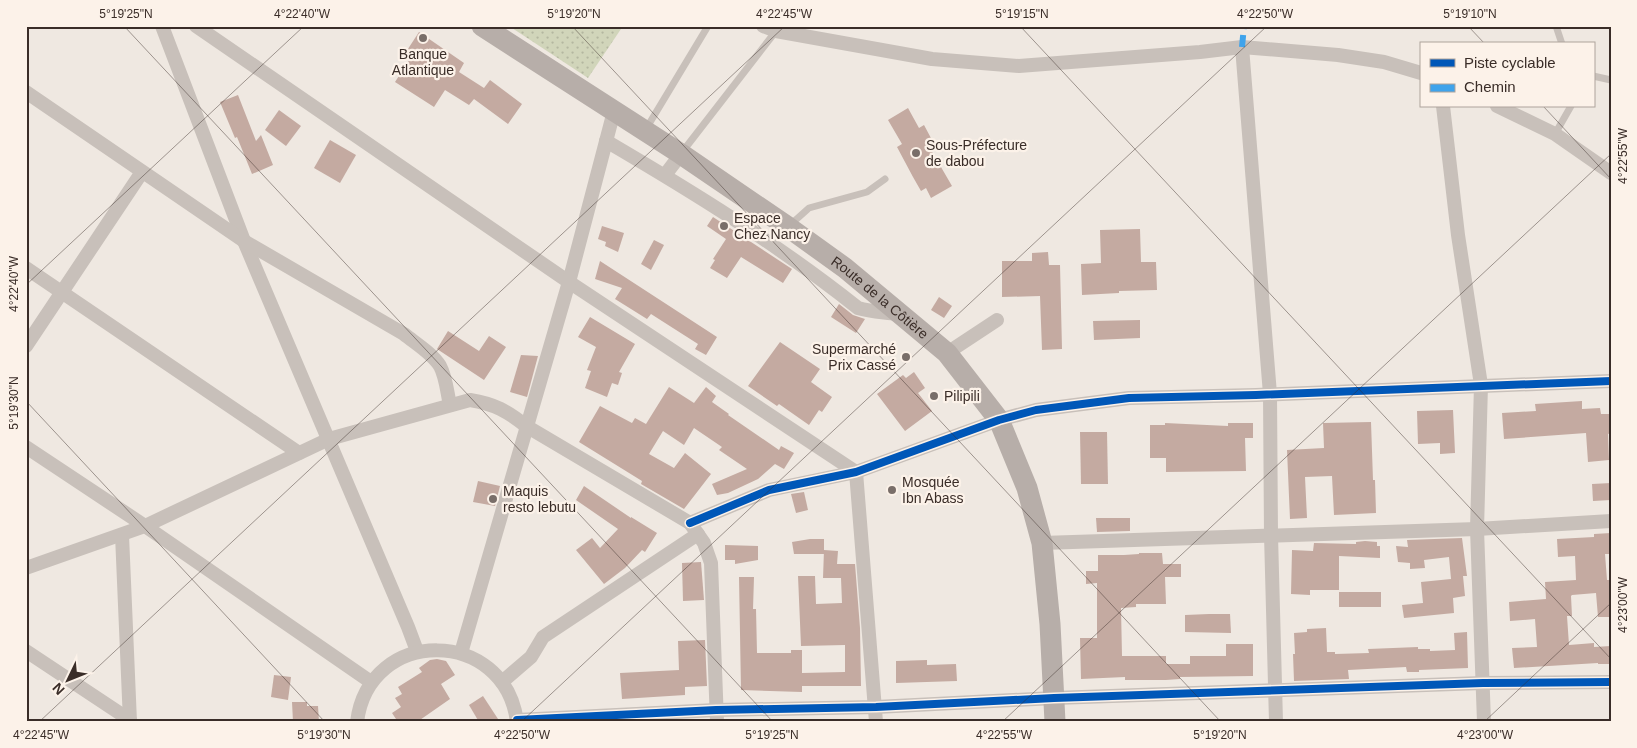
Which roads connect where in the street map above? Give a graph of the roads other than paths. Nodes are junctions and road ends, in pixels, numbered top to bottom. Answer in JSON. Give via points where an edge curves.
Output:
{"nodes":[{"id":1,"x":162,"y":26,"type":"edge"},
{"id":2,"x":196,"y":26,"type":"edge"},
{"id":3,"x":482,"y":26,"type":"edge"},
{"id":4,"x":708,"y":26,"type":"edge"},
{"id":5,"x":763,"y":26,"type":"edge"},
{"id":6,"x":1556,"y":26,"type":"edge"},
{"id":7,"x":776,"y":32,"type":"junction"},
{"id":8,"x":1561,"y":42,"type":"edge"},
{"id":9,"x":1242,"y":47,"type":"junction"},
{"id":10,"x":1420,"y":73,"type":"edge"},
{"id":11,"x":1594,"y":76,"type":"edge"},
{"id":12,"x":1611,"y":80,"type":"edge"},
{"id":13,"x":26,"y":92,"type":"edge"},
{"id":14,"x":1443,"y":108,"type":"edge"},
{"id":15,"x":1501,"y":108,"type":"edge"},
{"id":16,"x":1570,"y":108,"type":"edge"},
{"id":17,"x":614,"y":112,"type":"junction"},
{"id":18,"x":645,"y":132,"type":"junction"},
{"id":19,"x":1555,"y":134,"type":"junction"},
{"id":20,"x":606,"y":141,"type":"junction"},
{"id":21,"x":681,"y":154,"type":"junction"},
{"id":22,"x":142,"y":172,"type":"junction"},
{"id":23,"x":1611,"y":172,"type":"edge"},
{"id":24,"x":665,"y":176,"type":"junction"},
{"id":25,"x":885,"y":179,"type":"dead end"},
{"id":26,"x":788,"y":227,"type":"junction"},
{"id":27,"x":244,"y":241,"type":"junction"},
{"id":28,"x":768,"y":241,"type":"junction"},
{"id":29,"x":26,"y":268,"type":"edge"},
{"id":30,"x":845,"y":268,"type":"junction"},
{"id":31,"x":569,"y":282,"type":"junction"},
{"id":32,"x":830,"y":286,"type":"junction"},
{"id":33,"x":62,"y":292,"type":"junction"},
{"id":34,"x":903,"y":315,"type":"junction"},
{"id":35,"x":997,"y":320,"type":"dead end"},
{"id":36,"x":26,"y":346,"type":"edge"},
{"id":37,"x":947,"y":353,"type":"junction"},
{"id":38,"x":1611,"y":381,"type":"edge"},
{"id":39,"x":1481,"y":385,"type":"junction"},
{"id":40,"x":1270,"y":394,"type":"junction"},
{"id":41,"x":450,"y":405,"type":"junction"},
{"id":42,"x":999,"y":420,"type":"junction"},
{"id":43,"x":526,"y":426,"type":"junction"},
{"id":44,"x":329,"y":439,"type":"junction"},
{"id":45,"x":26,"y":447,"type":"edge"},
{"id":46,"x":299,"y":453,"type":"junction"},
{"id":47,"x":856,"y":472,"type":"junction"},
{"id":48,"x":1611,"y":521,"type":"edge"},
{"id":49,"x":145,"y":526,"type":"junction"},
{"id":50,"x":694,"y":529,"type":"junction"},
{"id":51,"x":1477,"y":529,"type":"junction"},
{"id":52,"x":1271,"y":534,"type":"junction"},
{"id":53,"x":122,"y":535,"type":"junction"},
{"id":54,"x":1042,"y":543,"type":"junction"},
{"id":55,"x":26,"y":568,"type":"edge"},
{"id":56,"x":26,"y":650,"type":"edge"},
{"id":57,"x":416,"y":651,"type":"junction"},
{"id":58,"x":461,"y":653,"type":"junction"},
{"id":59,"x":371,"y":682,"type":"junction"},
{"id":60,"x":502,"y":682,"type":"junction"},
{"id":61,"x":1611,"y":682,"type":"edge"},
{"id":62,"x":1483,"y":683,"type":"junction"},
{"id":63,"x":1275,"y":691,"type":"junction"},
{"id":64,"x":1054,"y":698,"type":"junction"},
{"id":65,"x":876,"y":707,"type":"junction"},
{"id":66,"x":717,"y":716,"type":"edge"},
{"id":67,"x":130,"y":721,"type":"edge"},
{"id":68,"x":517,"y":721,"type":"edge"},
{"id":69,"x":357,"y":722,"type":"edge"},
{"id":70,"x":876,"y":722,"type":"edge"},
{"id":71,"x":1055,"y":722,"type":"edge"},
{"id":72,"x":1276,"y":722,"type":"edge"},
{"id":73,"x":1484,"y":722,"type":"edge"}],
"edges":[{"from":1,"to":27,"type":"street"},
{"from":2,"to":31,"type":"street"},
{"from":3,"to":17,"type":"main road","name":"Route de la Côtière"},
{"from":4,"to":18,"type":"lane"},
{"from":5,"to":7,"type":"street"},
{"from":6,"to":8,"type":"lane"},
{"from":7,"to":9,"type":"street","via":[[932,59],[1019,66]]},
{"from":7,"to":21,"type":"lane"},
{"from":9,"to":10,"type":"street","via":[[1338,55],[1384,62]]},
{"from":9,"to":40,"type":"street"},
{"from":11,"to":12,"type":"lane"},
{"from":13,"to":22,"type":"street"},
{"from":14,"to":39,"type":"street","via":[[1458,235]]},
{"from":15,"to":19,"type":"street"},
{"from":16,"to":19,"type":"lane"},
{"from":17,"to":18,"type":"main road","name":"Route de la Côtière"},
{"from":17,"to":20,"type":"street"},
{"from":18,"to":21,"type":"main road","name":"Route de la Côtière"},
{"from":19,"to":23,"type":"street"},
{"from":20,"to":24,"type":"street"},
{"from":20,"to":31,"type":"street"},
{"from":21,"to":24,"type":"street"},
{"from":21,"to":26,"type":"main road","name":"Route de la Côtière"},
{"from":22,"to":27,"type":"street"},
{"from":22,"to":33,"type":"street"},
{"from":24,"to":28,"type":"street"},
{"from":25,"to":26,"type":"lane","via":[[867,192],[809,208]]},
{"from":26,"to":28,"type":"street"},
{"from":26,"to":30,"type":"main road","name":"Route de la Côtière"},
{"from":27,"to":41,"type":"street","via":[[404,334],[439,365]]},
{"from":27,"to":44,"type":"street"},
{"from":28,"to":32,"type":"street"},
{"from":29,"to":33,"type":"street"},
{"from":30,"to":32,"type":"street"},
{"from":30,"to":34,"type":"main road","name":"Route de la Côtière"},
{"from":31,"to":43,"type":"street"},
{"from":31,"to":47,"type":"street"},
{"from":32,"to":34,"type":"street","via":[[858,308]]},
{"from":33,"to":36,"type":"street"},
{"from":33,"to":46,"type":"street"},
{"from":34,"to":37,"type":"main road","name":"Route de la Côtière"},
{"from":35,"to":37,"type":"street"},
{"from":37,"to":42,"type":"main road","name":"Route de la Côtière"},
{"from":38,"to":39,"type":"street"},
{"from":39,"to":40,"type":"street"},
{"from":39,"to":51,"type":"street"},
{"from":40,"to":42,"type":"street","via":[[1129,398],[1036,410]]},
{"from":40,"to":52,"type":"street"},
{"from":41,"to":43,"type":"street","via":[[470,400],[489,402],[506,410]]},
{"from":41,"to":44,"type":"street"},
{"from":42,"to":47,"type":"street"},
{"from":42,"to":54,"type":"main road","name":"Route de la Côtière","via":[[1027,488]]},
{"from":43,"to":50,"type":"street"},
{"from":43,"to":58,"type":"street"},
{"from":44,"to":46,"type":"street"},
{"from":44,"to":57,"type":"street"},
{"from":45,"to":49,"type":"street"},
{"from":46,"to":49,"type":"street"},
{"from":47,"to":50,"type":"street","via":[[769,490]]},
{"from":47,"to":65,"type":"street"},
{"from":48,"to":51,"type":"street"},
{"from":49,"to":53,"type":"street"},
{"from":49,"to":59,"type":"street"},
{"from":50,"to":60,"type":"street","via":[[543,637],[531,657]]},
{"from":50,"to":66,"type":"street","via":[[704,543],[711,563]]},
{"from":51,"to":52,"type":"street"},
{"from":51,"to":62,"type":"street"},
{"from":52,"to":54,"type":"street"},
{"from":52,"to":63,"type":"street"},
{"from":53,"to":55,"type":"street"},
{"from":53,"to":67,"type":"street"},
{"from":54,"to":64,"type":"main road","name":"Route de la Côtière"},
{"from":56,"to":67,"type":"street"},
{"from":57,"to":58,"type":"street","via":[[439,649]]},
{"from":57,"to":59,"type":"street","via":[[391,663]]},
{"from":58,"to":60,"type":"street","via":[[484,664]]},
{"from":59,"to":69,"type":"street","via":[[359,706]]},
{"from":60,"to":68,"type":"street","via":[[512,700]]},
{"from":61,"to":62,"type":"street"},
{"from":62,"to":63,"type":"street"},
{"from":62,"to":73,"type":"street"},
{"from":63,"to":64,"type":"street"},
{"from":63,"to":72,"type":"street"},
{"from":64,"to":65,"type":"street"},
{"from":64,"to":71,"type":"main road","name":"Route de la Côtière"},
{"from":65,"to":66,"type":"street"},
{"from":65,"to":70,"type":"street"},
{"from":66,"to":68,"type":"street"}]}
